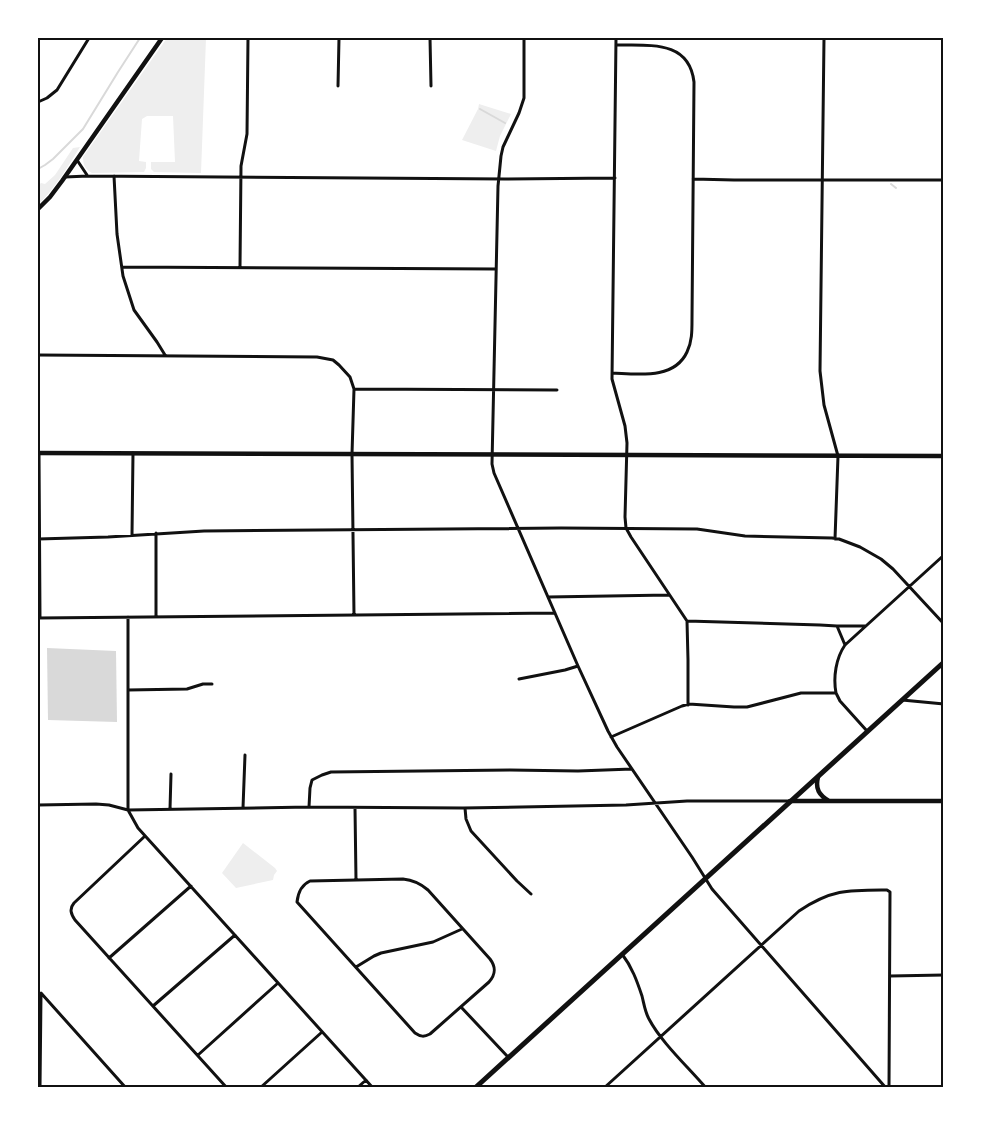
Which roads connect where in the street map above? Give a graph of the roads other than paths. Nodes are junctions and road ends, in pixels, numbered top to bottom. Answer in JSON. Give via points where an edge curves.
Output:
{"nodes":[{"id":1,"x":90,"y":38,"type":"edge"},
{"id":2,"x":162,"y":38,"type":"edge"},
{"id":3,"x":248,"y":38,"type":"edge"},
{"id":4,"x":338,"y":38,"type":"edge"},
{"id":5,"x":430,"y":38,"type":"edge"},
{"id":6,"x":524,"y":38,"type":"edge"},
{"id":7,"x":616,"y":38,"type":"edge"},
{"id":8,"x":824,"y":38,"type":"edge"},
{"id":9,"x":616,"y":45,"type":"junction"},
{"id":10,"x":338,"y":86,"type":"dead end"},
{"id":11,"x":431,"y":86,"type":"dead end"},
{"id":12,"x":38,"y":102,"type":"edge"},
{"id":13,"x":77,"y":159,"type":"junction"},
{"id":14,"x":88,"y":176,"type":"junction"},
{"id":15,"x":114,"y":176,"type":"junction"},
{"id":16,"x":65,"y":177,"type":"junction"},
{"id":17,"x":241,"y":177,"type":"junction"},
{"id":18,"x":615,"y":178,"type":"junction"},
{"id":19,"x":498,"y":179,"type":"junction"},
{"id":20,"x":693,"y":179,"type":"junction"},
{"id":21,"x":822,"y":180,"type":"junction"},
{"id":22,"x":944,"y":180,"type":"edge"},
{"id":23,"x":38,"y":209,"type":"edge"},
{"id":24,"x":122,"y":267,"type":"junction"},
{"id":25,"x":240,"y":267,"type":"junction"},
{"id":26,"x":496,"y":269,"type":"junction"},
{"id":27,"x":38,"y":355,"type":"edge"},
{"id":28,"x":165,"y":356,"type":"junction"},
{"id":29,"x":612,"y":373,"type":"junction"},
{"id":30,"x":354,"y":389,"type":"junction"},
{"id":31,"x":494,"y":390,"type":"junction"},
{"id":32,"x":557,"y":390,"type":"dead end"},
{"id":33,"x":133,"y":452,"type":"junction"},
{"id":34,"x":38,"y":453,"type":"edge"},
{"id":35,"x":352,"y":454,"type":"junction"},
{"id":36,"x":492,"y":455,"type":"junction"},
{"id":37,"x":626,"y":455,"type":"junction"},
{"id":38,"x":838,"y":456,"type":"junction"},
{"id":39,"x":944,"y":456,"type":"edge"},
{"id":40,"x":518,"y":528,"type":"junction"},
{"id":41,"x":626,"y":528,"type":"junction"},
{"id":42,"x":352,"y":530,"type":"junction"},
{"id":43,"x":156,"y":533,"type":"junction"},
{"id":44,"x":132,"y":535,"type":"junction"},
{"id":45,"x":38,"y":539,"type":"edge"},
{"id":46,"x":835,"y":539,"type":"junction"},
{"id":47,"x":944,"y":555,"type":"edge"},
{"id":48,"x":908,"y":587,"type":"junction"},
{"id":49,"x":670,"y":595,"type":"junction"},
{"id":50,"x":548,"y":597,"type":"junction"},
{"id":51,"x":555,"y":613,"type":"junction"},
{"id":52,"x":354,"y":615,"type":"junction"},
{"id":53,"x":156,"y":617,"type":"junction"},
{"id":54,"x":38,"y":618,"type":"edge"},
{"id":55,"x":128,"y":618,"type":"junction"},
{"id":56,"x":687,"y":621,"type":"junction"},
{"id":57,"x":944,"y":624,"type":"edge"},
{"id":58,"x":837,"y":626,"type":"junction"},
{"id":59,"x":865,"y":626,"type":"junction"},
{"id":60,"x":845,"y":645,"type":"junction"},
{"id":61,"x":944,"y":662,"type":"edge"},
{"id":62,"x":578,"y":666,"type":"junction"},
{"id":63,"x":519,"y":679,"type":"dead end"},
{"id":64,"x":212,"y":684,"type":"dead end"},
{"id":65,"x":128,"y":690,"type":"junction"},
{"id":66,"x":836,"y":693,"type":"junction"},
{"id":67,"x":901,"y":700,"type":"junction"},
{"id":68,"x":688,"y":704,"type":"junction"},
{"id":69,"x":944,"y":704,"type":"edge"},
{"id":70,"x":867,"y":731,"type":"junction"},
{"id":71,"x":611,"y":737,"type":"junction"},
{"id":72,"x":245,"y":755,"type":"dead end"},
{"id":73,"x":632,"y":769,"type":"junction"},
{"id":74,"x":171,"y":774,"type":"dead end"},
{"id":75,"x":818,"y":776,"type":"junction"},
{"id":76,"x":790,"y":801,"type":"junction"},
{"id":77,"x":831,"y":801,"type":"junction"},
{"id":78,"x":944,"y":801,"type":"edge"},
{"id":79,"x":655,"y":804,"type":"junction"},
{"id":80,"x":38,"y":805,"type":"edge"},
{"id":81,"x":309,"y":807,"type":"junction"},
{"id":82,"x":243,"y":808,"type":"junction"},
{"id":83,"x":355,"y":808,"type":"junction"},
{"id":84,"x":465,"y":808,"type":"junction"},
{"id":85,"x":170,"y":809,"type":"junction"},
{"id":86,"x":128,"y":810,"type":"junction"},
{"id":87,"x":145,"y":836,"type":"junction"},
{"id":88,"x":706,"y":878,"type":"junction"},
{"id":89,"x":356,"y":880,"type":"junction"},
{"id":90,"x":190,"y":886,"type":"junction"},
{"id":91,"x":532,"y":894,"type":"dead end"},
{"id":92,"x":462,"y":928,"type":"junction"},
{"id":93,"x":234,"y":935,"type":"junction"},
{"id":94,"x":761,"y":946,"type":"junction"},
{"id":95,"x":622,"y":954,"type":"junction"},
{"id":96,"x":110,"y":958,"type":"junction"},
{"id":97,"x":356,"y":967,"type":"junction"},
{"id":98,"x":890,"y":976,"type":"junction"},
{"id":99,"x":944,"y":976,"type":"edge"},
{"id":100,"x":278,"y":983,"type":"junction"},
{"id":101,"x":153,"y":1006,"type":"junction"},
{"id":102,"x":461,"y":1007,"type":"junction"},
{"id":103,"x":322,"y":1032,"type":"junction"},
{"id":104,"x":661,"y":1036,"type":"junction"},
{"id":105,"x":198,"y":1055,"type":"junction"},
{"id":106,"x":508,"y":1057,"type":"junction"},
{"id":107,"x":366,"y":1080,"type":"junction"},
{"id":108,"x":604,"y":1087,"type":"edge"},
{"id":109,"x":40,"y":1088,"type":"edge"},
{"id":110,"x":126,"y":1088,"type":"edge"},
{"id":111,"x":227,"y":1088,"type":"edge"},
{"id":112,"x":260,"y":1088,"type":"edge"},
{"id":113,"x":357,"y":1088,"type":"edge"},
{"id":114,"x":373,"y":1088,"type":"edge"},
{"id":115,"x":475,"y":1088,"type":"edge"},
{"id":116,"x":706,"y":1088,"type":"edge"},
{"id":117,"x":887,"y":1088,"type":"edge"}],
"edges":[{"from":1,"to":12,"type":"street","via":[[57,90]]},
{"from":2,"to":13,"type":"street"},
{"from":3,"to":17,"type":"street","via":[[247,134]]},
{"from":4,"to":10,"type":"street"},
{"from":5,"to":11,"type":"street"},
{"from":6,"to":19,"type":"street","via":[[524,98],[500,156]]},
{"from":7,"to":9,"type":"street"},
{"from":8,"to":21,"type":"street"},
{"from":9,"to":18,"type":"street"},
{"from":9,"to":20,"type":"street","via":[[667,47],[681,56],[691,69],[694,82]]},
{"from":13,"to":14,"type":"street"},
{"from":13,"to":16,"type":"street"},
{"from":14,"to":15,"type":"street"},
{"from":14,"to":16,"type":"street"},
{"from":15,"to":17,"type":"street"},
{"from":15,"to":24,"type":"street"},
{"from":16,"to":23,"type":"street"},
{"from":17,"to":19,"type":"street"},
{"from":17,"to":25,"type":"street"},
{"from":18,"to":19,"type":"street"},
{"from":18,"to":29,"type":"street"},
{"from":19,"to":26,"type":"street"},
{"from":20,"to":21,"type":"street"},
{"from":20,"to":29,"type":"street","via":[[692,320],[688,352],[677,365],[660,373]]},
{"from":21,"to":22,"type":"street"},
{"from":21,"to":38,"type":"street","via":[[820,371],[824,406]]},
{"from":24,"to":25,"type":"street"},
{"from":24,"to":28,"type":"street","via":[[134,310]]},
{"from":25,"to":26,"type":"street"},
{"from":26,"to":31,"type":"street"},
{"from":27,"to":28,"type":"street"},
{"from":28,"to":30,"type":"street","via":[[325,358],[345,370]]},
{"from":29,"to":37,"type":"street","via":[[625,426]]},
{"from":30,"to":31,"type":"street"},
{"from":30,"to":35,"type":"street"},
{"from":31,"to":32,"type":"street"},
{"from":31,"to":36,"type":"street"},
{"from":33,"to":34,"type":"street"},
{"from":33,"to":35,"type":"street"},
{"from":33,"to":44,"type":"street"},
{"from":34,"to":45,"type":"street"},
{"from":35,"to":36,"type":"street"},
{"from":35,"to":42,"type":"street"},
{"from":36,"to":37,"type":"street"},
{"from":36,"to":40,"type":"street","via":[[494,473]]},
{"from":37,"to":38,"type":"street"},
{"from":37,"to":41,"type":"street"},
{"from":38,"to":39,"type":"street"},
{"from":38,"to":46,"type":"street"},
{"from":40,"to":41,"type":"street"},
{"from":40,"to":42,"type":"street"},
{"from":40,"to":50,"type":"street"},
{"from":41,"to":46,"type":"street","via":[[697,529],[745,536]]},
{"from":41,"to":49,"type":"street"},
{"from":42,"to":43,"type":"street"},
{"from":42,"to":52,"type":"street"},
{"from":43,"to":44,"type":"street"},
{"from":43,"to":53,"type":"street"},
{"from":44,"to":45,"type":"street"},
{"from":45,"to":54,"type":"street"},
{"from":46,"to":48,"type":"street","via":[[878,557]]},
{"from":47,"to":48,"type":"street"},
{"from":48,"to":57,"type":"street"},
{"from":48,"to":59,"type":"street"},
{"from":49,"to":50,"type":"street"},
{"from":49,"to":56,"type":"street"},
{"from":50,"to":51,"type":"street"},
{"from":51,"to":52,"type":"street"},
{"from":51,"to":62,"type":"street"},
{"from":52,"to":53,"type":"street"},
{"from":53,"to":55,"type":"street"},
{"from":54,"to":55,"type":"street"},
{"from":55,"to":65,"type":"street"},
{"from":56,"to":58,"type":"street"},
{"from":56,"to":68,"type":"street"},
{"from":58,"to":59,"type":"street"},
{"from":58,"to":60,"type":"street"},
{"from":59,"to":60,"type":"street"},
{"from":60,"to":66,"type":"street","via":[[837,663]]},
{"from":61,"to":67,"type":"main road"},
{"from":62,"to":63,"type":"street"},
{"from":62,"to":71,"type":"street"},
{"from":64,"to":65,"type":"street","via":[[187,689]]},
{"from":65,"to":86,"type":"street"},
{"from":66,"to":68,"type":"street","via":[[801,693],[748,707]]},
{"from":66,"to":70,"type":"street"},
{"from":67,"to":69,"type":"street"},
{"from":67,"to":70,"type":"main road"},
{"from":68,"to":71,"type":"street"},
{"from":70,"to":75,"type":"main road"},
{"from":71,"to":73,"type":"street"},
{"from":72,"to":82,"type":"street"},
{"from":73,"to":79,"type":"street"},
{"from":73,"to":81,"type":"street","via":[[331,772],[312,780]]},
{"from":74,"to":85,"type":"street"},
{"from":75,"to":76,"type":"main road"},
{"from":75,"to":77,"type":"street","via":[[817,790]]},
{"from":76,"to":77,"type":"street"},
{"from":76,"to":79,"type":"street"},
{"from":76,"to":88,"type":"main road"},
{"from":77,"to":78,"type":"street"},
{"from":79,"to":84,"type":"street"},
{"from":79,"to":88,"type":"street"},
{"from":80,"to":86,"type":"street","via":[[96,804]]},
{"from":81,"to":82,"type":"street"},
{"from":81,"to":83,"type":"street"},
{"from":82,"to":85,"type":"street"},
{"from":83,"to":84,"type":"street"},
{"from":83,"to":89,"type":"street"},
{"from":84,"to":91,"type":"street","via":[[471,831]]},
{"from":85,"to":86,"type":"street"},
{"from":86,"to":87,"type":"street"},
{"from":87,"to":90,"type":"street"},
{"from":87,"to":96,"type":"street","via":[[70,909],[75,920]]},
{"from":88,"to":94,"type":"street"},
{"from":88,"to":95,"type":"main road"},
{"from":89,"to":92,"type":"street","via":[[410,879],[428,890]]},
{"from":89,"to":97,"type":"street","via":[[310,881],[299,891],[297,902]]},
{"from":90,"to":93,"type":"street"},
{"from":90,"to":96,"type":"street"},
{"from":92,"to":97,"type":"street","via":[[433,942],[381,953]]},
{"from":92,"to":102,"type":"street","via":[[490,958],[495,971],[489,982]]},
{"from":93,"to":100,"type":"street"},
{"from":93,"to":101,"type":"street"},
{"from":94,"to":98,"type":"street","via":[[799,911],[825,896],[843,891],[887,890],[890,892]]},
{"from":94,"to":104,"type":"street"},
{"from":94,"to":117,"type":"street"},
{"from":95,"to":104,"type":"street","via":[[637,980],[648,1018]]},
{"from":95,"to":106,"type":"main road"},
{"from":96,"to":101,"type":"street"},
{"from":97,"to":102,"type":"street","via":[[415,1033],[422,1036],[430,1034]]},
{"from":98,"to":99,"type":"street"},
{"from":98,"to":117,"type":"street"},
{"from":100,"to":103,"type":"street"},
{"from":100,"to":105,"type":"street"},
{"from":101,"to":105,"type":"street"},
{"from":102,"to":106,"type":"street"},
{"from":103,"to":107,"type":"street"},
{"from":103,"to":112,"type":"street"},
{"from":104,"to":108,"type":"street"},
{"from":104,"to":116,"type":"street"},
{"from":105,"to":111,"type":"street"},
{"from":106,"to":115,"type":"main road"},
{"from":107,"to":113,"type":"street"},
{"from":107,"to":114,"type":"street"},
{"from":109,"to":110,"type":"street","via":[[41,993]]}]}
